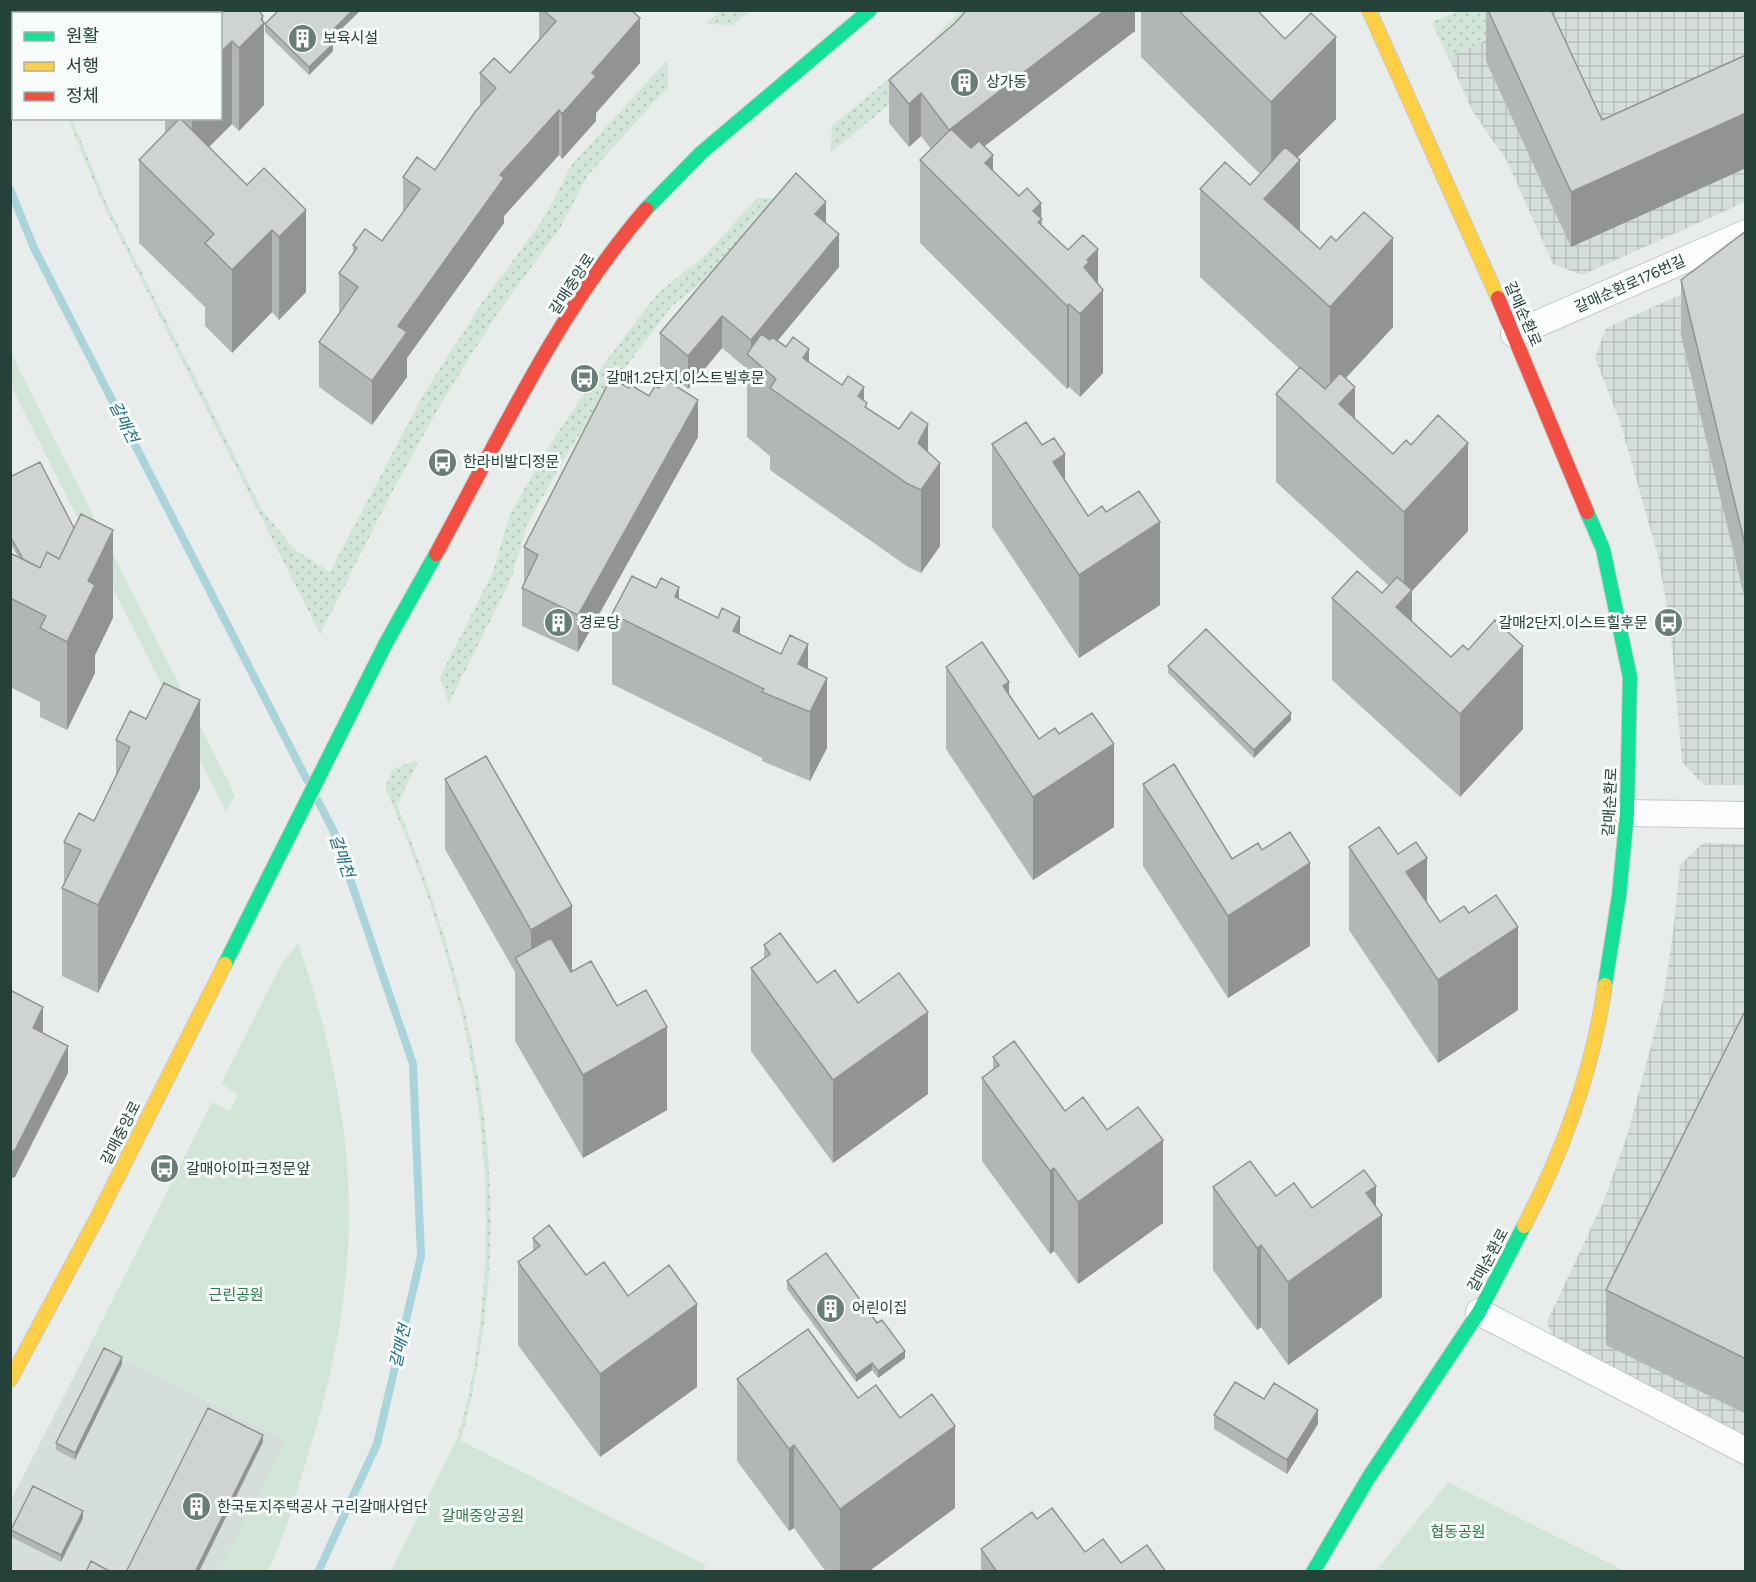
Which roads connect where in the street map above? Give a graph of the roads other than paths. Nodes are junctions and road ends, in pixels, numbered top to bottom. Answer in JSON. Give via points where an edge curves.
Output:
{"nodes":[{"id":1,"x":870,"y":10,"type":"edge"},
{"id":2,"x":1369,"y":10,"type":"edge"},
{"id":3,"x":1746,"y":233,"type":"edge"},
{"id":4,"x":1514,"y":334,"type":"junction"},
{"id":5,"x":1627,"y":813,"type":"junction"},
{"id":6,"x":1746,"y":815,"type":"edge"},
{"id":7,"x":1479,"y":1312,"type":"junction"},
{"id":8,"x":10,"y":1380,"type":"edge"},
{"id":9,"x":1746,"y":1451,"type":"edge"},
{"id":10,"x":1313,"y":1572,"type":"edge"}],
"edges":[{"from":1,"to":8,"type":"street","name":"갈매중앙로","via":[[700,153],[644,211],[592,280],[544,357],[386,643],[102,1208]]},
{"from":2,"to":4,"type":"street","name":"갈매순환로"},
{"from":3,"to":4,"type":"street","name":"갈매순환로176번길"},
{"from":4,"to":5,"type":"street","name":"갈매순환로","via":[[1603,549],[1630,677]]},
{"from":5,"to":6,"type":"street"},
{"from":5,"to":7,"type":"street","name":"갈매순환로","via":[[1604,995],[1587,1070],[1550,1177]]},
{"from":7,"to":9,"type":"street"},
{"from":7,"to":10,"type":"street","name":"갈매순환로","via":[[1369,1477]]}]}
